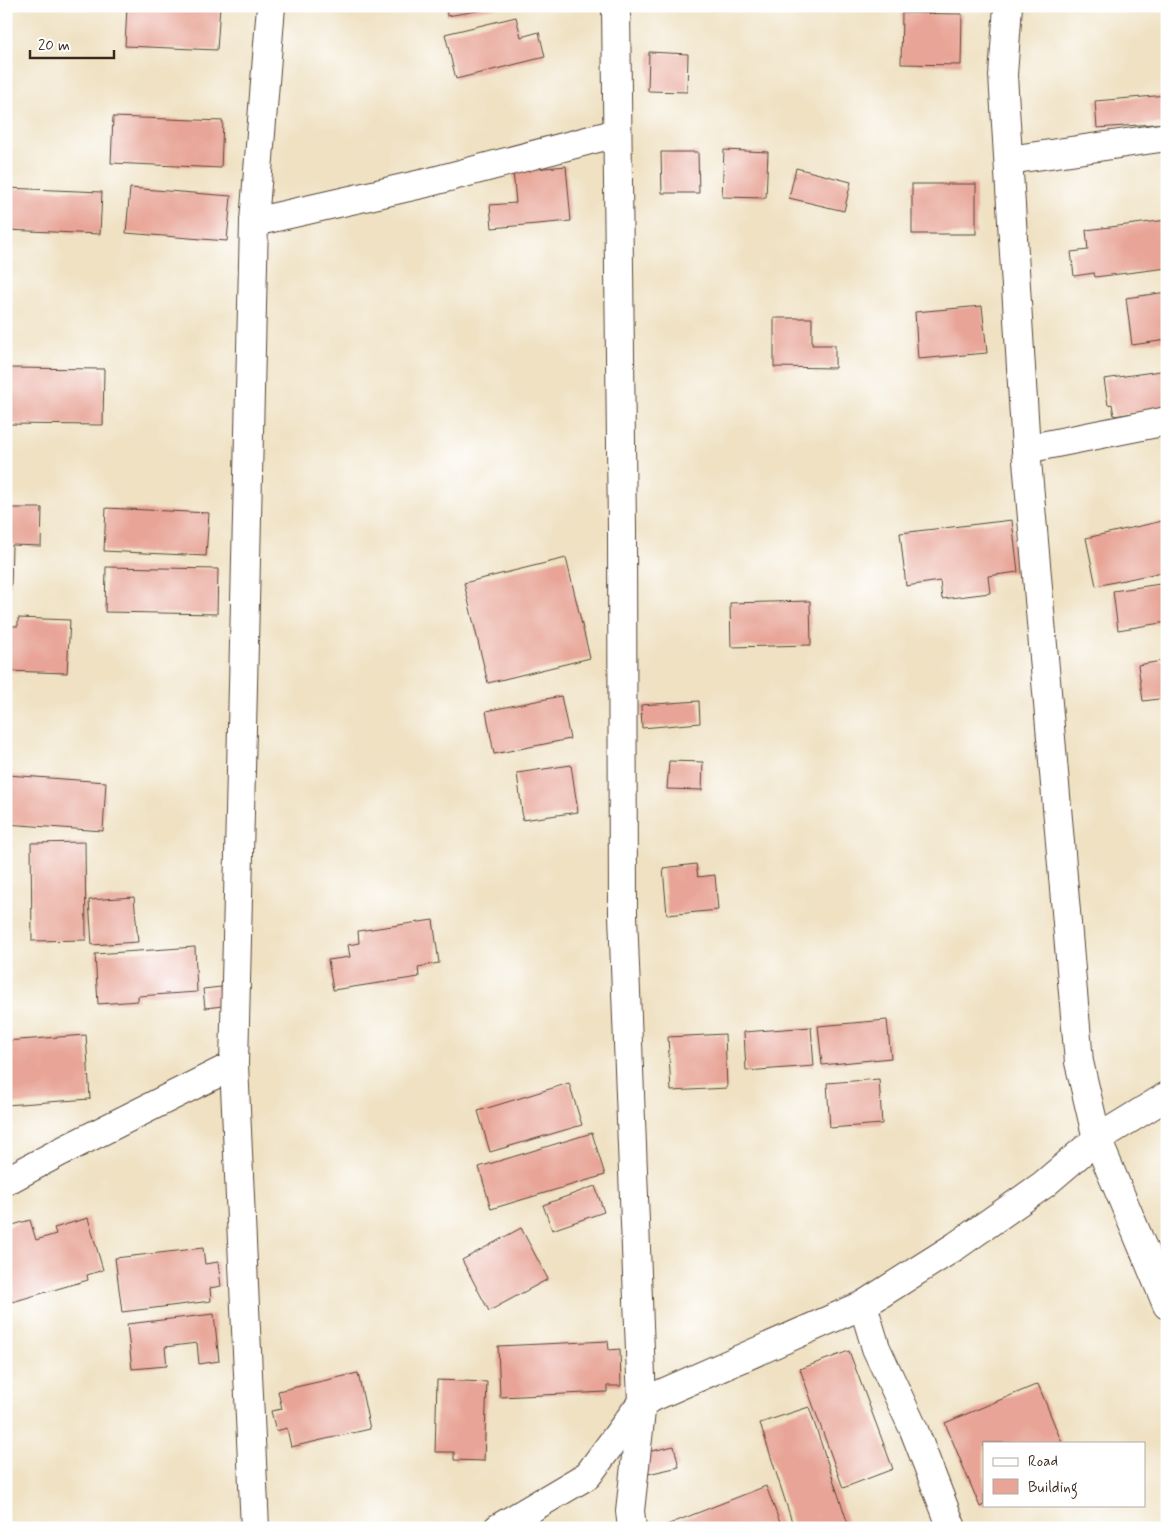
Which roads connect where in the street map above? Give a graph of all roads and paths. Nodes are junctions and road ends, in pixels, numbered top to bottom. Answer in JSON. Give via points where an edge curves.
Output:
{"nodes":[{"id":1,"x":271,"y":6,"type":"edge"},
{"id":2,"x":616,"y":6,"type":"edge"},
{"id":3,"x":1008,"y":6,"type":"edge"},
{"id":4,"x":617,"y":133,"type":"junction"},
{"id":5,"x":1167,"y":137,"type":"edge"},
{"id":6,"x":1008,"y":160,"type":"junction"},
{"id":7,"x":254,"y":222,"type":"junction"},
{"id":8,"x":1167,"y":421,"type":"edge"},
{"id":9,"x":1026,"y":449,"type":"junction"},
{"id":10,"x":234,"y":1065,"type":"junction"},
{"id":11,"x":1167,"y":1096,"type":"edge"},
{"id":12,"x":1097,"y":1139,"type":"junction"},
{"id":13,"x":6,"y":1181,"type":"edge"},
{"id":14,"x":863,"y":1305,"type":"junction"},
{"id":15,"x":1167,"y":1305,"type":"edge"},
{"id":16,"x":642,"y":1402,"type":"junction"},
{"id":17,"x":255,"y":1528,"type":"edge"},
{"id":18,"x":498,"y":1528,"type":"edge"},
{"id":19,"x":632,"y":1528,"type":"edge"},
{"id":20,"x":952,"y":1528,"type":"edge"}],
"edges":[{"from":1,"to":7,"type":"street"},
{"from":2,"to":4,"type":"street"},
{"from":3,"to":6,"type":"street","via":[[1003,75]]},
{"from":4,"to":7,"type":"street","via":[[426,183]]},
{"from":4,"to":16,"type":"street","via":[[623,915]]},
{"from":5,"to":6,"type":"street"},
{"from":6,"to":9,"type":"street"},
{"from":7,"to":10,"type":"street"},
{"from":8,"to":9,"type":"street"},
{"from":9,"to":12,"type":"street","via":[[1079,1062]]},
{"from":10,"to":13,"type":"street"},
{"from":10,"to":17,"type":"street"},
{"from":11,"to":12,"type":"street"},
{"from":12,"to":14,"type":"street","via":[[1043,1185]]},
{"from":12,"to":15,"type":"street"},
{"from":14,"to":16,"type":"street"},
{"from":14,"to":20,"type":"street","via":[[876,1348],[914,1430]]},
{"from":16,"to":18,"type":"street","via":[[588,1475]]},
{"from":16,"to":19,"type":"street","via":[[630,1511]]}]}
